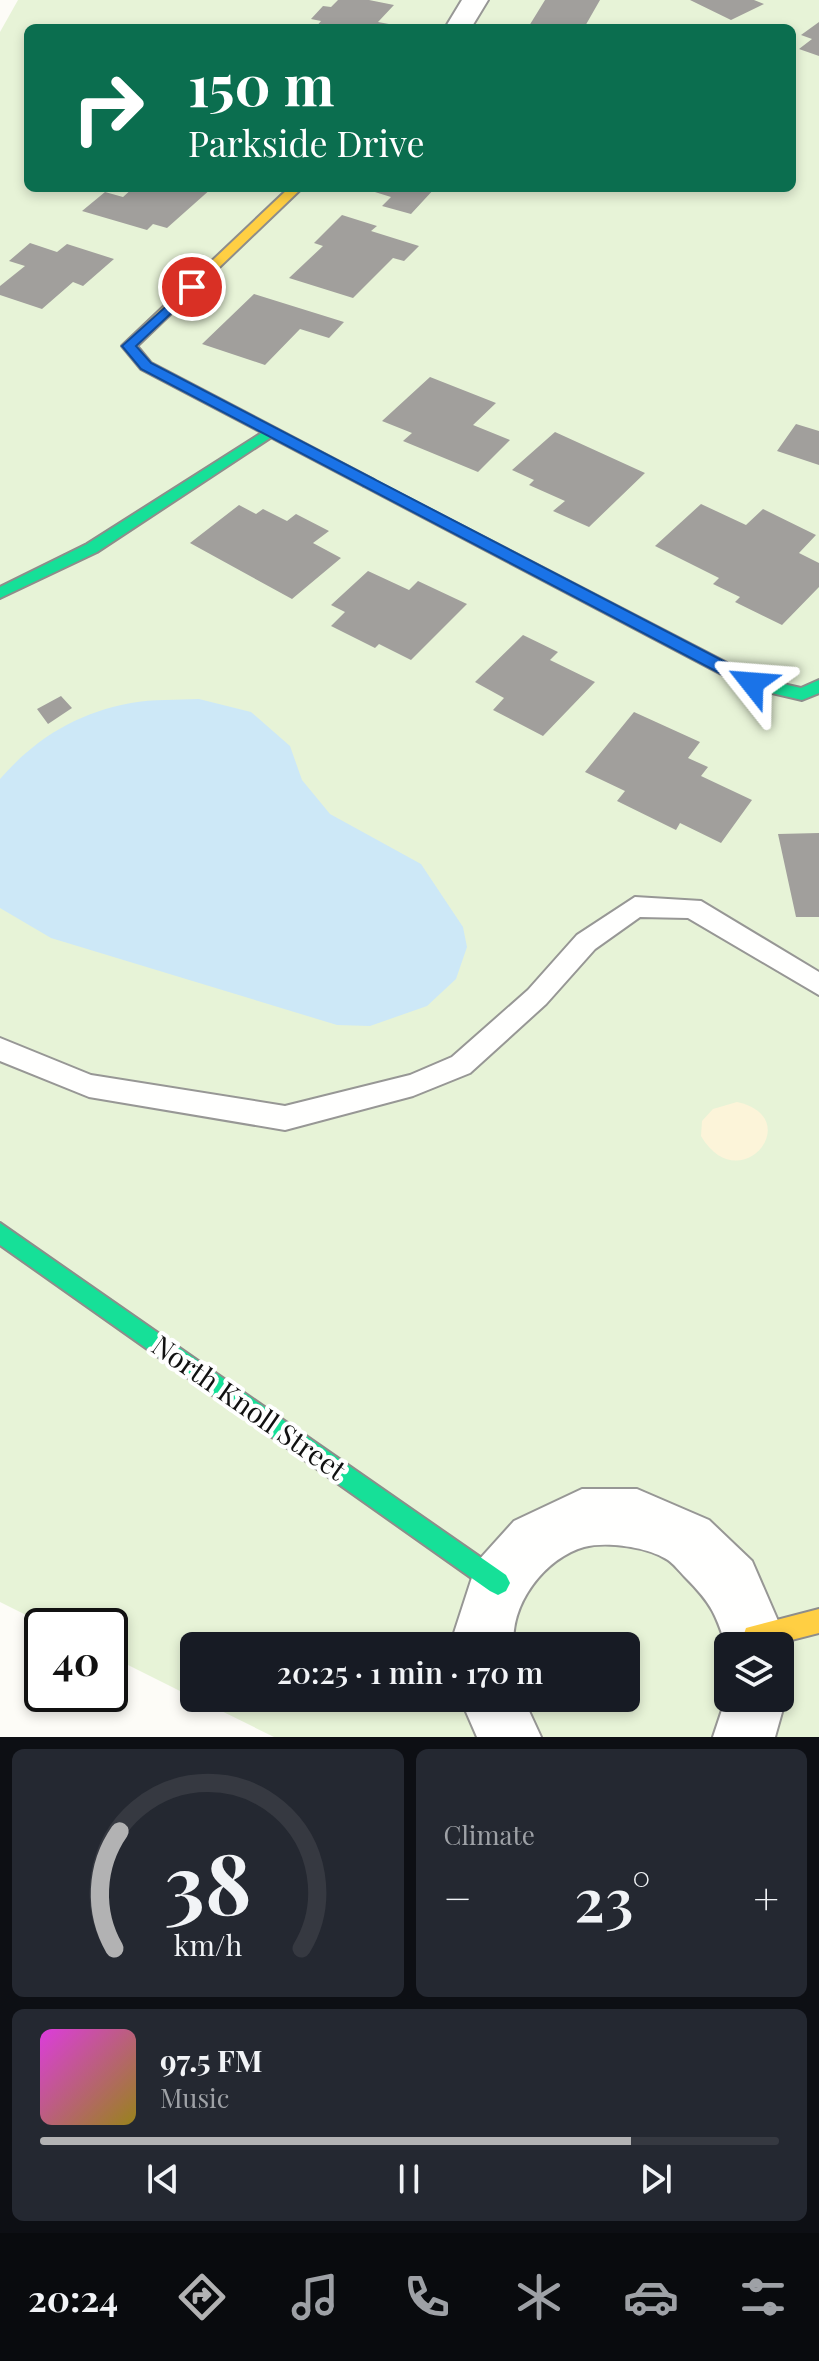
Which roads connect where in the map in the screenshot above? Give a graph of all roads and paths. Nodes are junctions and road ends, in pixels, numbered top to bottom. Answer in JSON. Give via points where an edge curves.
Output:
{"nodes":[{"id":1,"x":475,"y":0,"type":"edge"},
{"id":2,"x":460,"y":24,"type":"edge"},
{"id":3,"x":292,"y":192,"type":"edge"},
{"id":4,"x":271,"y":431,"type":"junction"},
{"id":5,"x":0,"y":593,"type":"edge"},
{"id":6,"x":819,"y":686,"type":"edge"},
{"id":7,"x":819,"y":985,"type":"edge"},
{"id":8,"x":0,"y":1049,"type":"edge"},
{"id":9,"x":0,"y":1233,"type":"edge"},
{"id":10,"x":498,"y":1583,"type":"junction"},
{"id":11,"x":819,"y":1621,"type":"edge"},
{"id":12,"x":484,"y":1632,"type":"edge"},
{"id":13,"x":752,"y":1632,"type":"edge"},
{"id":14,"x":786,"y":1632,"type":"edge"},
{"id":15,"x":497,"y":1712,"type":"edge"},
{"id":16,"x":752,"y":1712,"type":"edge"},
{"id":17,"x":510,"y":1737,"type":"edge"},
{"id":18,"x":744,"y":1737,"type":"edge"}],
"edges":[{"from":1,"to":2,"type":"street"},
{"from":3,"to":4,"type":"street","via":[[129,346],[146,366]]},
{"from":4,"to":5,"type":"street","via":[[92,548]]},
{"from":4,"to":6,"type":"street","via":[[752,683],[802,694]]},
{"from":7,"to":8,"type":"lane","via":[[692,908],[635,907],[586,942],[537,997],[461,1065],[413,1085],[285,1118],[89,1086]]},
{"from":9,"to":10,"type":"street","name":"North Knoll Street"},
{"from":10,"to":12,"type":"street"},
{"from":10,"to":13,"type":"street","via":[[534,1541],[558,1529],[582,1518],[637,1518],[689,1540],[731,1582]]},
{"from":11,"to":14,"type":"street"},
{"from":15,"to":17,"type":"street"},
{"from":16,"to":18,"type":"street"}]}
